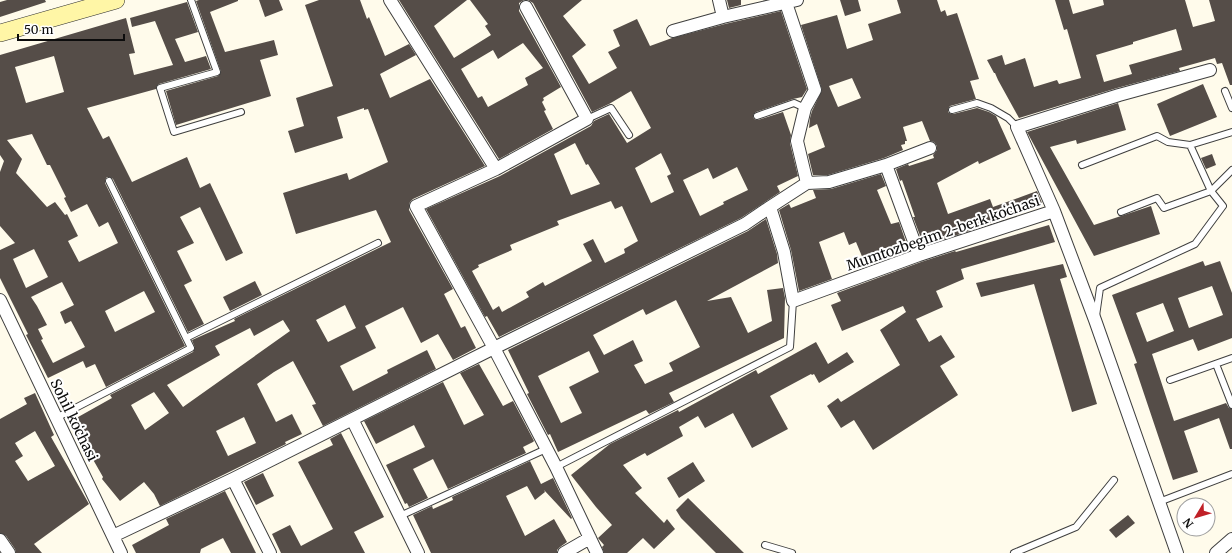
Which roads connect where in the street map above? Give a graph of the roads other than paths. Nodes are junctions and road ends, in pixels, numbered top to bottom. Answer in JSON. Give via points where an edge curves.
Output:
{"nodes":[{"id":1,"x":116,"y":0,"type":"edge"},
{"id":2,"x":191,"y":0,"type":"edge"},
{"id":3,"x":390,"y":0,"type":"edge"},
{"id":4,"x":719,"y":0,"type":"edge"},
{"id":5,"x":792,"y":1,"type":"edge"},
{"id":6,"x":526,"y":7,"type":"dead end"},
{"id":7,"x":723,"y":17,"type":"junction"},
{"id":8,"x":673,"y":31,"type":"dead end"},
{"id":9,"x":0,"y":33,"type":"edge"},
{"id":10,"x":1210,"y":70,"type":"dead end"},
{"id":11,"x":1224,"y":91,"type":"dead end"},
{"id":12,"x":805,"y":108,"type":"junction"},
{"id":13,"x":1232,"y":108,"type":"edge"},
{"id":14,"x":952,"y":110,"type":"dead end"},
{"id":15,"x":241,"y":112,"type":"dead end"},
{"id":16,"x":756,"y":116,"type":"dead end"},
{"id":17,"x":587,"y":119,"type":"junction"},
{"id":18,"x":1018,"y":127,"type":"junction"},
{"id":19,"x":1232,"y":132,"type":"edge"},
{"id":20,"x":629,"y":135,"type":"dead end"},
{"id":21,"x":1190,"y":145,"type":"junction"},
{"id":22,"x":930,"y":148,"type":"dead end"},
{"id":23,"x":886,"y":165,"type":"junction"},
{"id":24,"x":1082,"y":165,"type":"dead end"},
{"id":25,"x":496,"y":169,"type":"junction"},
{"id":26,"x":1232,"y":170,"type":"edge"},
{"id":27,"x":109,"y":181,"type":"dead end"},
{"id":28,"x":807,"y":182,"type":"junction"},
{"id":29,"x":1211,"y":191,"type":"junction"},
{"id":30,"x":770,"y":207,"type":"junction"},
{"id":31,"x":1054,"y":211,"type":"junction"},
{"id":32,"x":1121,"y":212,"type":"dead end"},
{"id":33,"x":378,"y":243,"type":"dead end"},
{"id":34,"x":919,"y":255,"type":"junction"},
{"id":35,"x":0,"y":300,"type":"edge"},
{"id":36,"x":793,"y":302,"type":"junction"},
{"id":37,"x":1096,"y":320,"type":"junction"},
{"id":38,"x":186,"y":338,"type":"junction"},
{"id":39,"x":494,"y":348,"type":"junction"},
{"id":40,"x":1232,"y":358,"type":"edge"},
{"id":41,"x":1216,"y":364,"type":"junction"},
{"id":42,"x":1170,"y":380,"type":"dead end"},
{"id":43,"x":1232,"y":405,"type":"edge"},
{"id":44,"x":56,"y":418,"type":"junction"},
{"id":45,"x":355,"y":425,"type":"dead end"},
{"id":46,"x":546,"y":448,"type":"junction"},
{"id":47,"x":556,"y":467,"type":"junction"},
{"id":48,"x":1232,"y":474,"type":"edge"},
{"id":49,"x":233,"y":480,"type":"junction"},
{"id":50,"x":1114,"y":480,"type":"dead end"},
{"id":51,"x":1159,"y":502,"type":"junction"},
{"id":52,"x":400,"y":516,"type":"junction"},
{"id":53,"x":113,"y":536,"type":"junction"},
{"id":54,"x":590,"y":538,"type":"junction"},
{"id":55,"x":1232,"y":539,"type":"edge"},
{"id":56,"x":0,"y":540,"type":"edge"},
{"id":57,"x":765,"y":545,"type":"dead end"},
{"id":58,"x":9,"y":553,"type":"edge"},
{"id":59,"x":121,"y":553,"type":"edge"},
{"id":60,"x":270,"y":553,"type":"edge"},
{"id":61,"x":418,"y":553,"type":"edge"},
{"id":62,"x":564,"y":553,"type":"edge"},
{"id":63,"x":597,"y":553,"type":"edge"},
{"id":64,"x":792,"y":553,"type":"edge"},
{"id":65,"x":1014,"y":553,"type":"edge"},
{"id":66,"x":1177,"y":553,"type":"edge"},
{"id":67,"x":1216,"y":553,"type":"edge"}],
"edges":[{"from":1,"to":9,"type":"main road"},
{"from":2,"to":15,"type":"lane","via":[[217,72],[160,88],[174,132]]},
{"from":3,"to":25,"type":"street"},
{"from":4,"to":7,"type":"street"},
{"from":5,"to":7,"type":"street"},
{"from":5,"to":12,"type":"street","via":[[815,90]]},
{"from":6,"to":17,"type":"street"},
{"from":7,"to":8,"type":"street"},
{"from":10,"to":18,"type":"street"},
{"from":11,"to":13,"type":"lane"},
{"from":12,"to":16,"type":"lane","via":[[794,103]]},
{"from":12,"to":28,"type":"street","via":[[797,142]]},
{"from":14,"to":18,"type":"lane","via":[[977,103],[991,108]]},
{"from":17,"to":20,"type":"lane","via":[[611,108]]},
{"from":17,"to":25,"type":"street"},
{"from":18,"to":31,"type":"street","name":"Mumtozbegim 2-berk koʻchasi"},
{"from":19,"to":21,"type":"lane"},
{"from":21,"to":24,"type":"lane","via":[[1168,142],[1157,136]]},
{"from":21,"to":29,"type":"lane"},
{"from":22,"to":23,"type":"street"},
{"from":23,"to":28,"type":"street","via":[[829,182]]},
{"from":23,"to":34,"type":"street"},
{"from":25,"to":39,"type":"street","via":[[416,206]]},
{"from":26,"to":29,"type":"lane"},
{"from":27,"to":38,"type":"lane"},
{"from":28,"to":30,"type":"street"},
{"from":29,"to":32,"type":"lane","via":[[1164,208],[1157,198]]},
{"from":29,"to":37,"type":"lane","via":[[1223,206],[1195,244],[1100,288]]},
{"from":30,"to":36,"type":"street","via":[[784,252]]},
{"from":30,"to":39,"type":"street","via":[[745,224]]},
{"from":31,"to":34,"type":"street","name":"Mumtozbegim 2-berk koʻchasi"},
{"from":31,"to":37,"type":"street"},
{"from":33,"to":38,"type":"lane"},
{"from":34,"to":36,"type":"street","name":"Mumtozbegim 2-berk koʻchasi"},
{"from":35,"to":44,"type":"street","name":"Sohil koʻchasi"},
{"from":36,"to":47,"type":"lane","via":[[790,347]]},
{"from":37,"to":51,"type":"street"},
{"from":38,"to":44,"type":"lane","via":[[191,348]]},
{"from":39,"to":46,"type":"street"},
{"from":39,"to":49,"type":"street"},
{"from":40,"to":41,"type":"lane"},
{"from":41,"to":42,"type":"lane"},
{"from":41,"to":43,"type":"lane"},
{"from":44,"to":53,"type":"street","name":"Sohil koʻchasi"},
{"from":45,"to":52,"type":"street"},
{"from":46,"to":47,"type":"street"},
{"from":46,"to":52,"type":"lane"},
{"from":47,"to":54,"type":"street"},
{"from":48,"to":51,"type":"lane"},
{"from":49,"to":53,"type":"street"},
{"from":49,"to":60,"type":"street"},
{"from":50,"to":65,"type":"lane","via":[[1076,527]]},
{"from":51,"to":66,"type":"street"},
{"from":52,"to":61,"type":"street"},
{"from":53,"to":59,"type":"street","name":"Sohil koʻchasi"},
{"from":54,"to":62,"type":"street"},
{"from":54,"to":63,"type":"street"},
{"from":55,"to":67,"type":"street"},
{"from":56,"to":58,"type":"street"},
{"from":57,"to":64,"type":"lane"}]}
